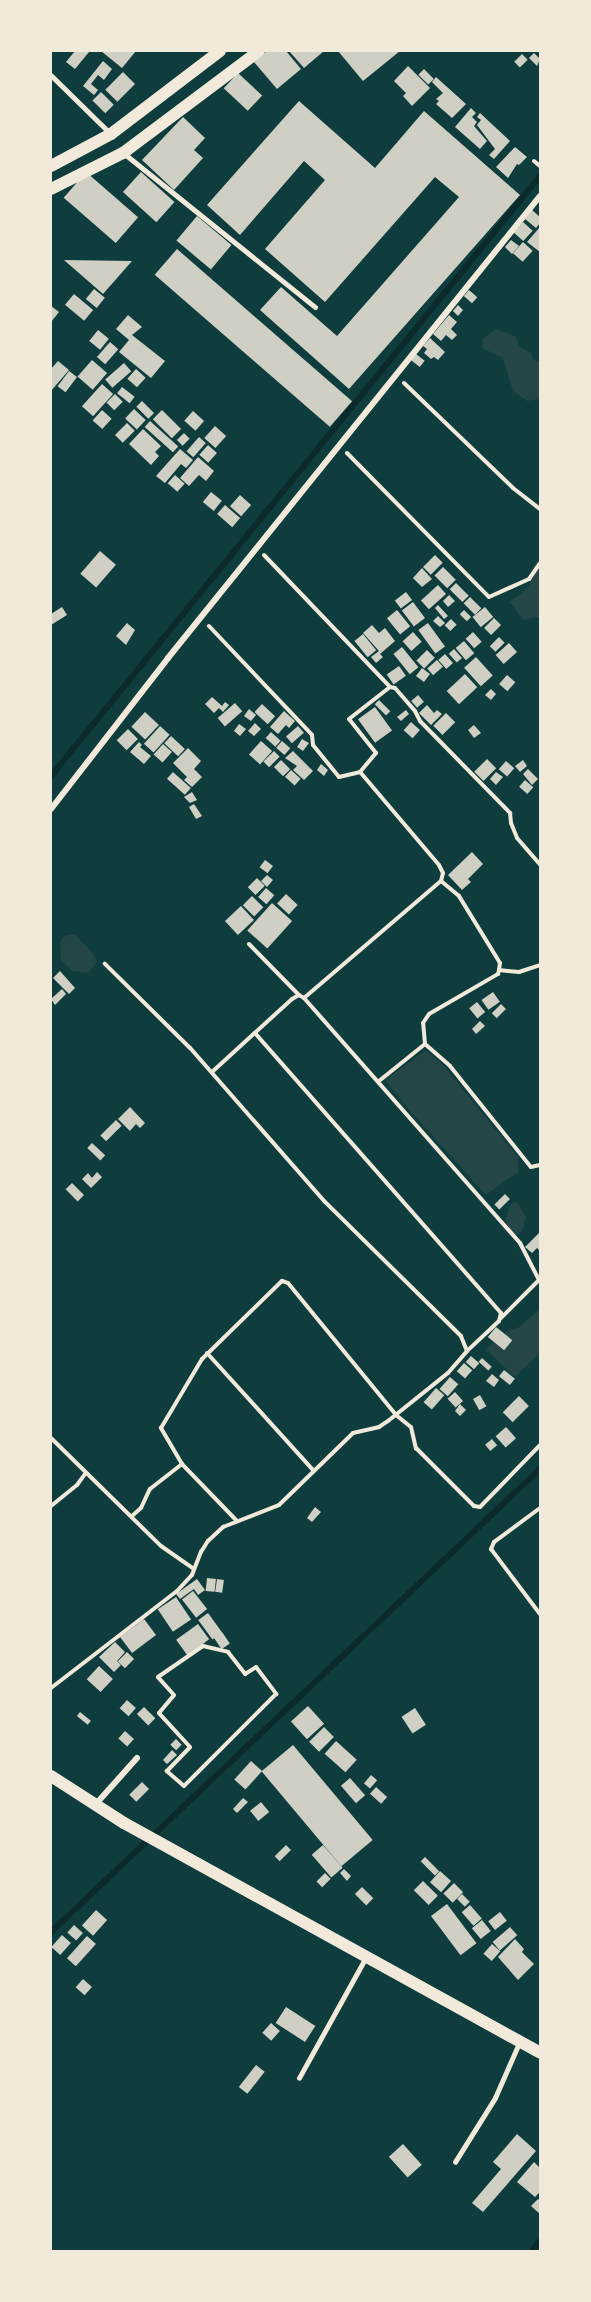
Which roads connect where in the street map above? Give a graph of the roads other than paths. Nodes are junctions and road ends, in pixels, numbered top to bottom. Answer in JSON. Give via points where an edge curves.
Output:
{"nodes":[{"id":1,"x":259,"y":51,"type":"edge"},
{"id":2,"x":214,"y":53,"type":"edge"},
{"id":3,"x":51,"y":75,"type":"edge"},
{"id":4,"x":111,"y":134,"type":"junction"},
{"id":5,"x":123,"y":153,"type":"junction"},
{"id":6,"x":51,"y":166,"type":"edge"},
{"id":7,"x":51,"y":189,"type":"edge"},
{"id":8,"x":540,"y":196,"type":"edge"},
{"id":9,"x":315,"y":307,"type":"dead end"},
{"id":10,"x":51,"y":809,"type":"edge"},
{"id":11,"x":137,"y":1758,"type":"dead end"},
{"id":12,"x":51,"y":1776,"type":"edge"},
{"id":13,"x":95,"y":1805,"type":"junction"},
{"id":14,"x":366,"y":1957,"type":"junction"},
{"id":15,"x":519,"y":2042,"type":"junction"},
{"id":16,"x":540,"y":2053,"type":"edge"},
{"id":17,"x":299,"y":2078,"type":"dead end"},
{"id":18,"x":455,"y":2162,"type":"dead end"}],
"edges":[{"from":1,"to":5,"type":"main road"},
{"from":2,"to":4,"type":"main road"},
{"from":3,"to":4,"type":"lane"},
{"from":4,"to":6,"type":"main road"},
{"from":5,"to":7,"type":"main road"},
{"from":5,"to":9,"type":"lane"},
{"from":8,"to":10,"type":"street"},
{"from":11,"to":13,"type":"street"},
{"from":12,"to":13,"type":"main road"},
{"from":13,"to":14,"type":"main road"},
{"from":14,"to":15,"type":"main road"},
{"from":14,"to":17,"type":"lane"},
{"from":15,"to":16,"type":"main road"},
{"from":15,"to":18,"type":"lane","via":[[495,2098]]}]}
